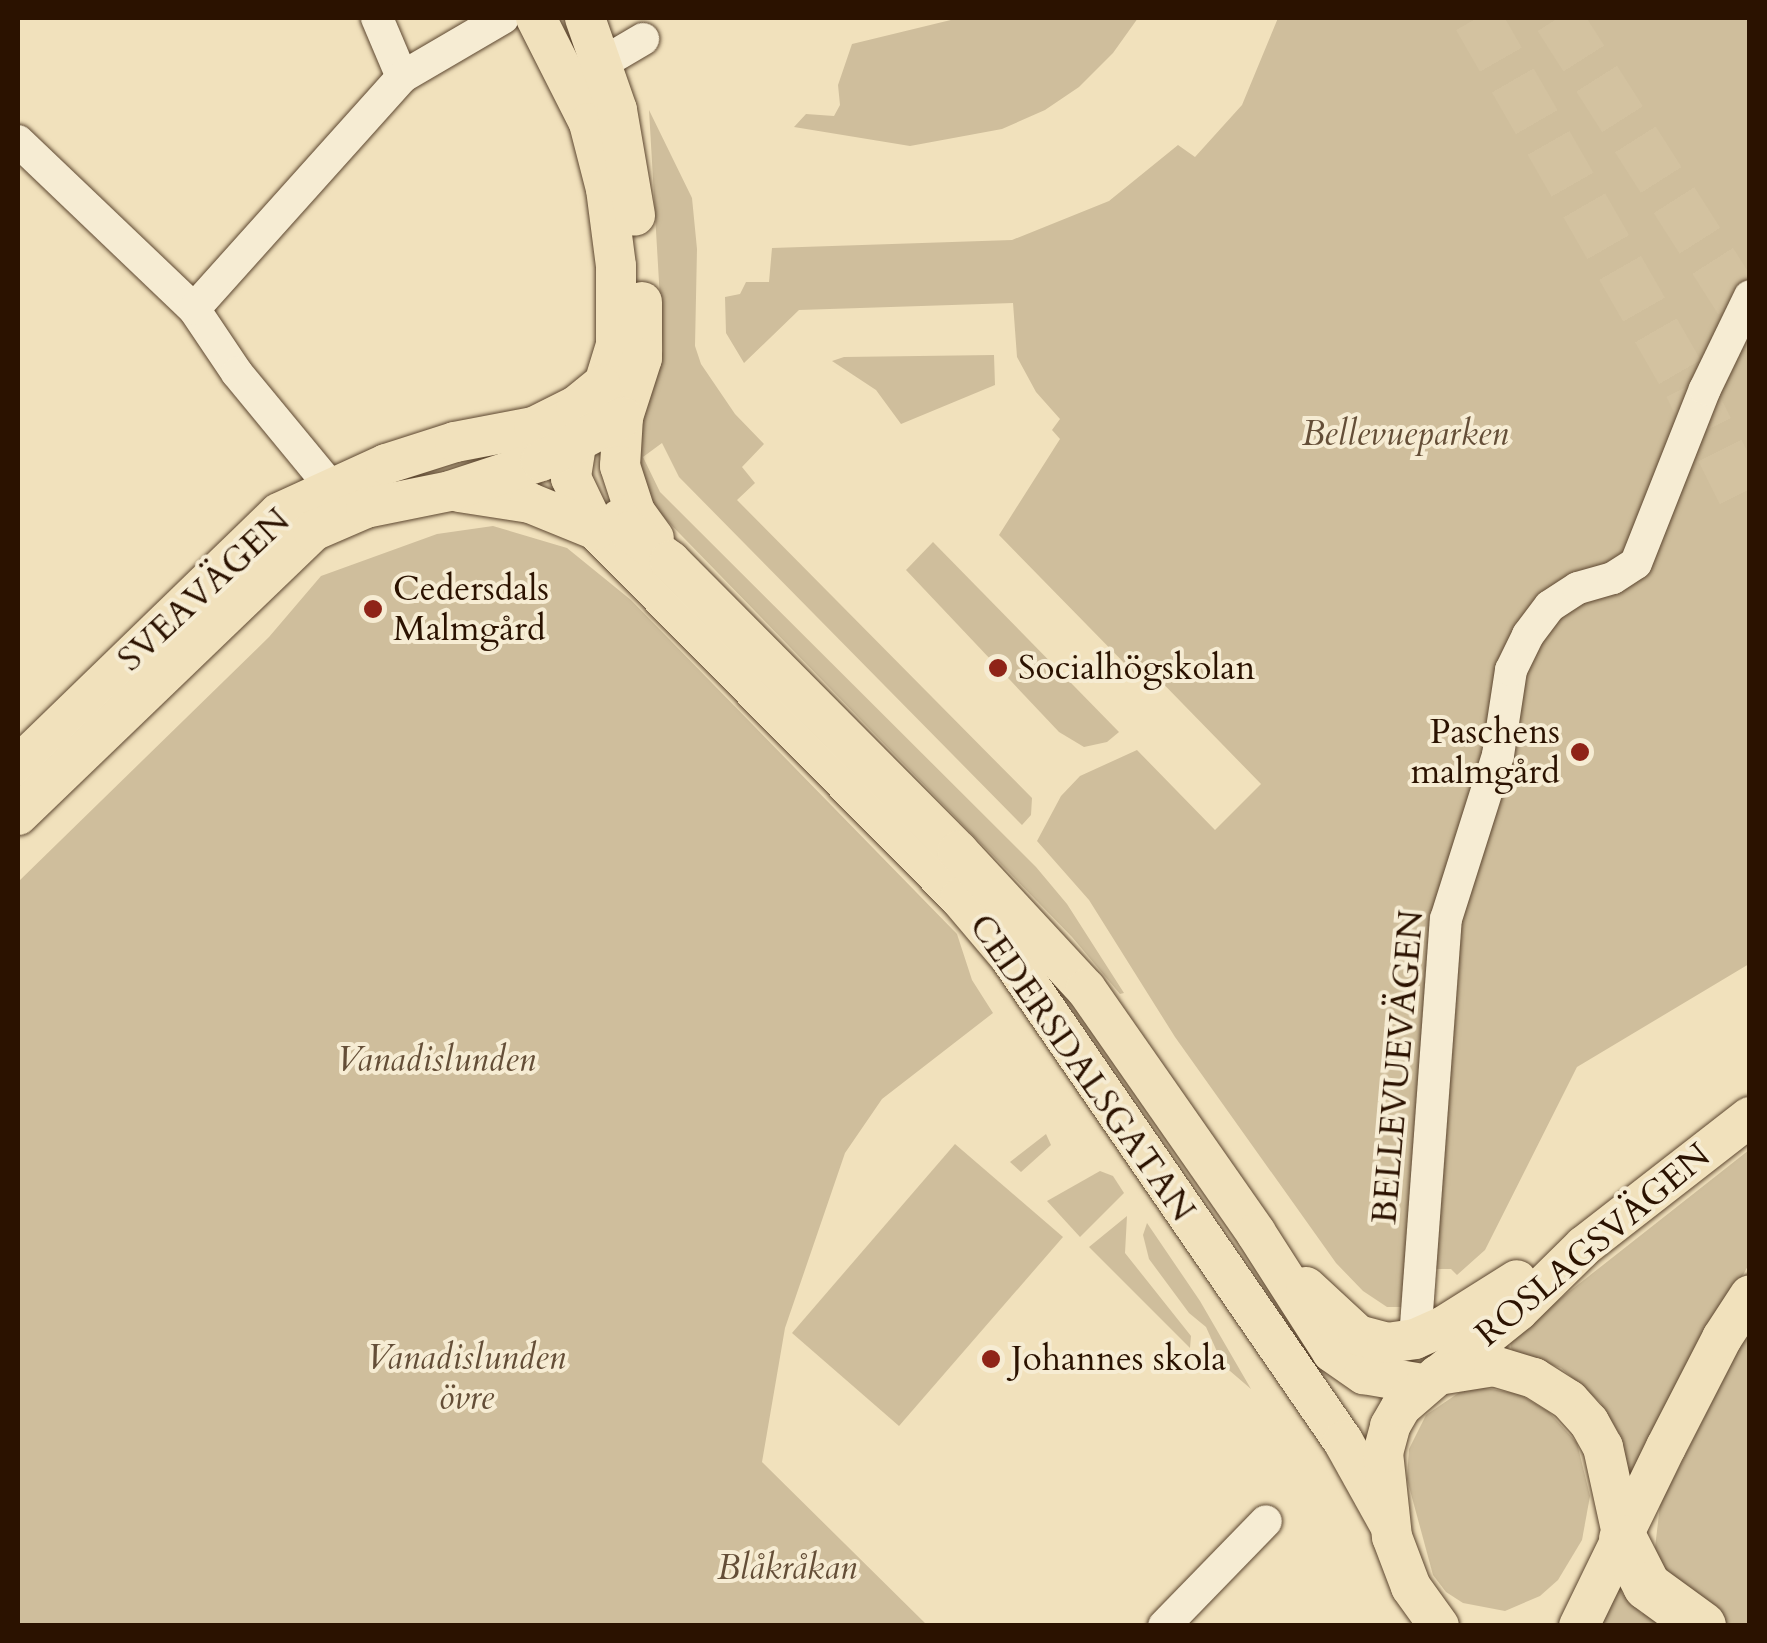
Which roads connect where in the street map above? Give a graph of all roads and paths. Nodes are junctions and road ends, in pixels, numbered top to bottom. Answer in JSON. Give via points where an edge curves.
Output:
{"nodes":[{"id":1,"x":377,"y":18,"type":"edge"},
{"id":2,"x":503,"y":18,"type":"edge"},
{"id":3,"x":536,"y":18,"type":"edge"},
{"id":4,"x":585,"y":18,"type":"edge"},
{"id":5,"x":642,"y":40,"type":"dead end"},
{"id":6,"x":602,"y":64,"type":"junction"},
{"id":7,"x":402,"y":77,"type":"junction"},
{"id":8,"x":567,"y":84,"type":"junction"},
{"id":9,"x":18,"y":141,"type":"edge"},
{"id":10,"x":1750,"y":296,"type":"edge"},
{"id":11,"x":194,"y":310,"type":"junction"},
{"id":12,"x":614,"y":400,"type":"junction"},
{"id":13,"x":534,"y":428,"type":"junction"},
{"id":14,"x":576,"y":445,"type":"junction"},
{"id":15,"x":439,"y":492,"type":"junction"},
{"id":16,"x":342,"y":500,"type":"junction"},
{"id":17,"x":596,"y":530,"type":"junction"},
{"id":18,"x":670,"y":561,"type":"junction"},
{"id":19,"x":18,"y":766,"type":"edge"},
{"id":20,"x":18,"y":815,"type":"edge"},
{"id":21,"x":1750,"y":1117,"type":"edge"},
{"id":22,"x":1256,"y":1233,"type":"junction"},
{"id":23,"x":1584,"y":1246,"type":"junction"},
{"id":24,"x":1750,"y":1296,"type":"edge"},
{"id":25,"x":1415,"y":1339,"type":"junction"},
{"id":26,"x":1430,"y":1380,"type":"junction"},
{"id":27,"x":1266,"y":1521,"type":"dead end"},
{"id":28,"x":1392,"y":1534,"type":"junction"},
{"id":29,"x":1623,"y":1539,"type":"junction"},
{"id":30,"x":1164,"y":1626,"type":"edge"},
{"id":31,"x":1403,"y":1626,"type":"edge"},
{"id":32,"x":1439,"y":1626,"type":"edge"},
{"id":33,"x":1580,"y":1626,"type":"edge"},
{"id":34,"x":1702,"y":1626,"type":"edge"}],
"edges":[{"from":1,"to":7,"type":"street"},
{"from":2,"to":7,"type":"street"},
{"from":3,"to":8,"type":"main road"},
{"from":4,"to":6,"type":"main road"},
{"from":5,"to":6,"type":"street"},
{"from":6,"to":8,"type":"street"},
{"from":6,"to":12,"type":"main road","via":[[626,145],[642,268],[642,358]]},
{"from":7,"to":11,"type":"street"},
{"from":8,"to":12,"type":"main road","via":[[589,123],[606,190],[616,266]]},
{"from":9,"to":11,"type":"street"},
{"from":10,"to":25,"type":"street","name":"BELLEVUEVÄGEN","via":[[1636,562],[1550,606],[1511,670],[1498,755],[1446,919]]},
{"from":11,"to":16,"type":"street"},
{"from":12,"to":13,"type":"main road","name":"SVEAVÄGEN","via":[[576,406]]},
{"from":12,"to":14,"type":"main road","name":"CEDERSDALSGATAN"},
{"from":12,"to":18,"type":"main road","name":"CEDERSDALSGATAN","via":[[620,466],[635,512]]},
{"from":13,"to":14,"type":"main road"},
{"from":13,"to":16,"type":"main road","name":"SVEAVÄGEN","via":[[454,442],[386,464]]},
{"from":14,"to":15,"type":"main road","name":"SVEAVÄGEN"},
{"from":14,"to":17,"type":"main road","name":"CEDERSDALSGATAN","via":[[571,478]]},
{"from":14,"to":18,"type":"main road","name":"CEDERSDALSGATAN","via":[[629,531]]},
{"from":15,"to":16,"type":"main road","name":"SVEAVÄGEN"},
{"from":15,"to":17,"type":"main road","name":"CEDERSDALSGATAN","via":[[530,503]]},
{"from":16,"to":19,"type":"main road","name":"SVEAVÄGEN","via":[[278,513]]},
{"from":16,"to":20,"type":"main road","name":"SVEAVÄGEN"},
{"from":17,"to":28,"type":"main road","name":"CEDERSDALSGATAN","via":[[960,898],[1009,956],[1343,1442]]},
{"from":18,"to":22,"type":"main road","name":"CEDERSDALSGATAN","via":[[1047,944],[1128,1046]]},
{"from":21,"to":23,"type":"main road","name":"ROSLAGSVÄGEN"},
{"from":22,"to":25,"type":"main road","name":"CEDERSDALSGATAN","via":[[1358,1335],[1387,1343]]},
{"from":22,"to":26,"type":"main road","name":"CEDERSDALSGATAN","via":[[1332,1352],[1364,1374]]},
{"from":23,"to":25,"type":"main road"},
{"from":23,"to":26,"type":"main road","name":"ROSLAGSVÄGEN","via":[[1518,1311]]},
{"from":24,"to":29,"type":"main road","via":[[1722,1338]]},
{"from":26,"to":28,"type":"main road","name":"ROSLAGSVÄGEN","via":[[1390,1426],[1382,1453]]},
{"from":26,"to":29,"type":"main road","name":"CEDERSDALSGATAN","via":[[1494,1366],[1534,1378],[1568,1400],[1603,1447]]},
{"from":27,"to":30,"type":"street"},
{"from":28,"to":31,"type":"main road","name":"ROSLAGSVÄGEN"},
{"from":28,"to":32,"type":"main road","via":[[1410,1587]]},
{"from":29,"to":33,"type":"main road"},
{"from":29,"to":34,"type":"highway","via":[[1656,1594]]}]}
